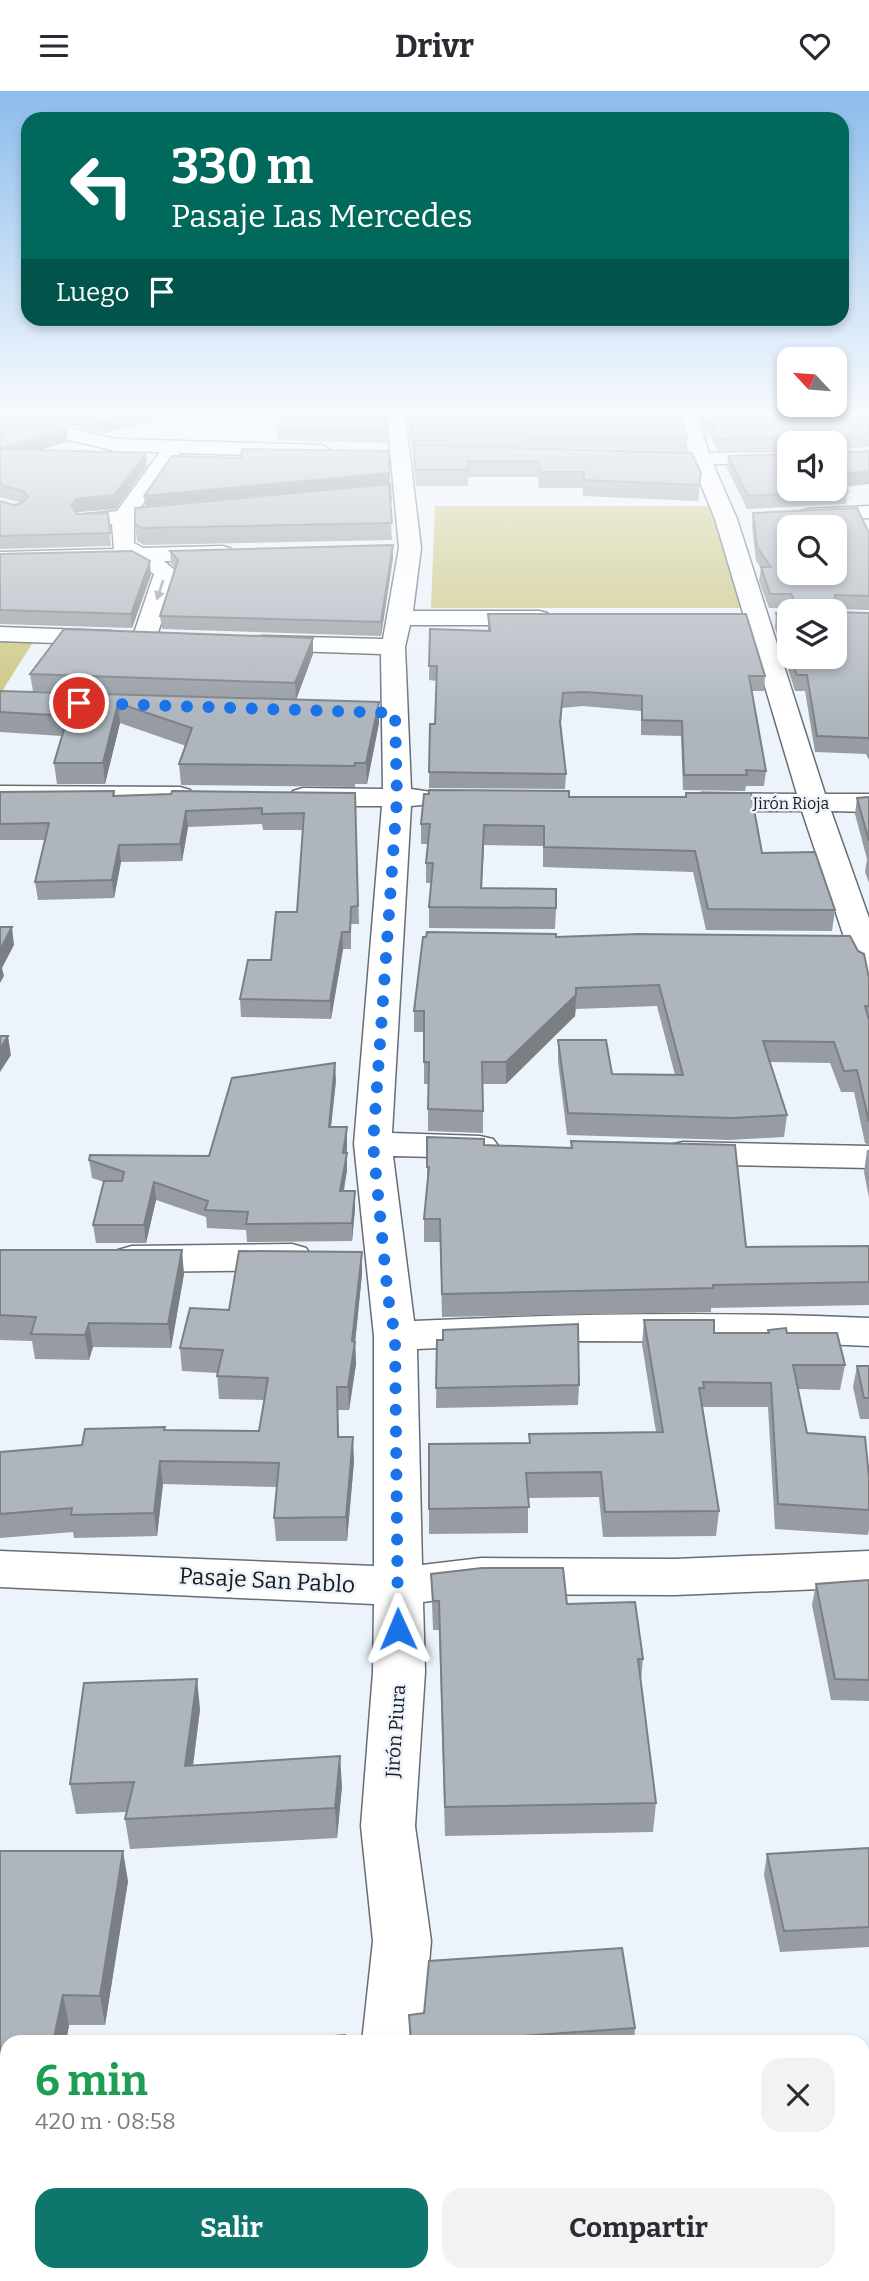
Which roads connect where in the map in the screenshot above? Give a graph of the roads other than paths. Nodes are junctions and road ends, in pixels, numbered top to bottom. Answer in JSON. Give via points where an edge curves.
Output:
{"nodes":[{"id":1,"x":121,"y":517,"type":"edge"},
{"id":2,"x":123,"y":517,"type":"edge"},
{"id":3,"x":396,"y":517,"type":"edge"},
{"id":4,"x":736,"y":517,"type":"edge"},
{"id":5,"x":86,"y":520,"type":"edge"},
{"id":6,"x":247,"y":552,"type":"edge"},
{"id":7,"x":139,"y":555,"type":"junction"},
{"id":8,"x":0,"y":559,"type":"edge"},
{"id":9,"x":565,"y":618,"type":"edge"},
{"id":10,"x":729,"y":618,"type":"edge"},
{"id":11,"x":767,"y":618,"type":"junction"},
{"id":12,"x":397,"y":632,"type":"junction"},
{"id":13,"x":0,"y":634,"type":"edge"},
{"id":14,"x":144,"y":639,"type":"junction"},
{"id":15,"x":172,"y":640,"type":"edge"},
{"id":16,"x":242,"y":643,"type":"edge"},
{"id":17,"x":0,"y":795,"type":"edge"},
{"id":18,"x":205,"y":796,"type":"edge"},
{"id":19,"x":274,"y":797,"type":"edge"},
{"id":20,"x":397,"y":798,"type":"junction"},
{"id":21,"x":453,"y":799,"type":"edge"},
{"id":22,"x":675,"y":802,"type":"edge"},
{"id":23,"x":869,"y":803,"type":"edge"},
{"id":24,"x":814,"y":804,"type":"junction"},
{"id":25,"x":859,"y":949,"type":"edge"},
{"id":26,"x":373,"y":1144,"type":"junction"},
{"id":27,"x":510,"y":1148,"type":"edge"},
{"id":28,"x":648,"y":1152,"type":"edge"},
{"id":29,"x":869,"y":1157,"type":"edge"},
{"id":30,"x":387,"y":1257,"type":"junction"},
{"id":31,"x":101,"y":1259,"type":"edge"},
{"id":32,"x":869,"y":1332,"type":"edge"},
{"id":33,"x":395,"y":1336,"type":"junction"},
{"id":34,"x":0,"y":1569,"type":"edge"},
{"id":35,"x":869,"y":1569,"type":"edge"},
{"id":36,"x":398,"y":1586,"type":"junction"},
{"id":37,"x":393,"y":2035,"type":"edge"}],
"edges":[{"from":1,"to":5,"type":"street"},
{"from":2,"to":7,"type":"street","via":[[123,545]]},
{"from":3,"to":12,"type":"street","name":"Jirón Piura"},
{"from":4,"to":11,"type":"street"},
{"from":6,"to":7,"type":"street"},
{"from":7,"to":8,"type":"street"},
{"from":7,"to":14,"type":"street","one_way":true,"via":[[166,572]]},
{"from":9,"to":12,"type":"street"},
{"from":10,"to":11,"type":"street"},
{"from":11,"to":24,"type":"street"},
{"from":12,"to":16,"type":"street"},
{"from":12,"to":20,"type":"street","name":"Jirón Piura","via":[[381,713]]},
{"from":13,"to":14,"type":"street"},
{"from":14,"to":15,"type":"street"},
{"from":17,"to":18,"type":"street"},
{"from":19,"to":20,"type":"street"},
{"from":20,"to":21,"type":"street"},
{"from":20,"to":26,"type":"street","name":"Jirón Piura","via":[[402,940]]},
{"from":22,"to":24,"type":"street","name":"Jirón Rioja"},
{"from":23,"to":24,"type":"street","name":"Jirón Rioja"},
{"from":24,"to":25,"type":"street"},
{"from":26,"to":27,"type":"street"},
{"from":26,"to":30,"type":"street","name":"Jirón Piura"},
{"from":28,"to":29,"type":"street"},
{"from":30,"to":31,"type":"street"},
{"from":30,"to":33,"type":"street","name":"Jirón Piura"},
{"from":32,"to":33,"type":"street","via":[[581,1327]]},
{"from":33,"to":36,"type":"street","name":"Jirón Piura"},
{"from":34,"to":36,"type":"street","name":"Pasaje San Pablo"},
{"from":35,"to":36,"type":"street","name":"Pasaje San Pablo","via":[[675,1577],[481,1576]]},
{"from":36,"to":37,"type":"street","name":"Jirón Piura","via":[[399,1672],[388,1826],[402,1941]]}]}
